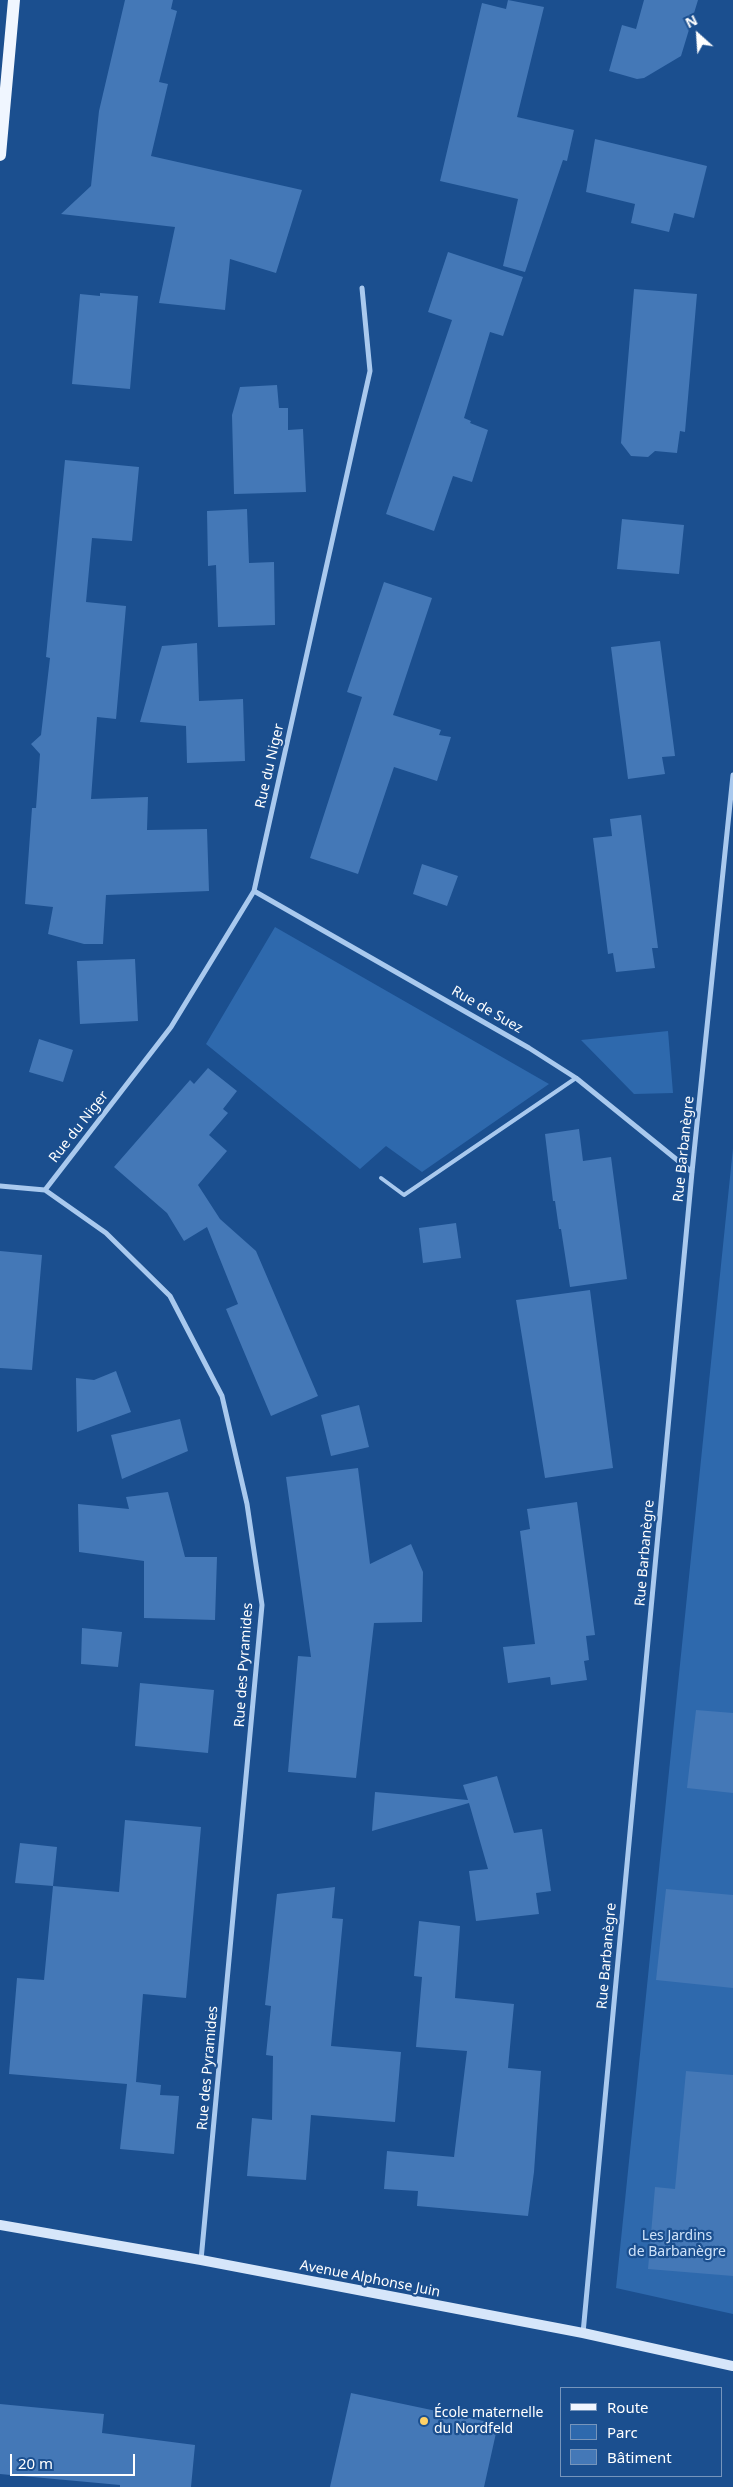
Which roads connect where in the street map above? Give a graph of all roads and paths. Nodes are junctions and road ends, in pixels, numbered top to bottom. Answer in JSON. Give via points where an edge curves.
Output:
{"nodes":[{"id":1,"x":14,"y":0,"type":"edge"},
{"id":2,"x":0,"y":155,"type":"edge"},
{"id":3,"x":362,"y":288,"type":"dead end"},
{"id":4,"x":733,"y":775,"type":"edge"},
{"id":5,"x":731,"y":836,"type":"edge"},
{"id":6,"x":254,"y":891,"type":"junction"},
{"id":7,"x":576,"y":1078,"type":"junction"},
{"id":8,"x":692,"y":1172,"type":"junction"},
{"id":9,"x":381,"y":1178,"type":"dead end"},
{"id":10,"x":0,"y":1186,"type":"edge"},
{"id":11,"x":45,"y":1190,"type":"junction"},
{"id":12,"x":0,"y":2225,"type":"edge"},
{"id":13,"x":201,"y":2260,"type":"junction"},
{"id":14,"x":584,"y":2332,"type":"junction"},
{"id":15,"x":733,"y":2366,"type":"edge"}],
"edges":[{"from":1,"to":2,"type":"main road"},
{"from":3,"to":6,"type":"street","name":"Rue du Niger","via":[[370,371]]},
{"from":4,"to":5,"type":"street","name":"Rue Barbanègre"},
{"from":5,"to":8,"type":"street","name":"Rue Barbanègre"},
{"from":6,"to":7,"type":"street","name":"Rue de Suez","via":[[496,1028]]},
{"from":6,"to":11,"type":"street","name":"Rue du Niger","via":[[171,1027]]},
{"from":7,"to":8,"type":"street","name":"Rue de Suez"},
{"from":7,"to":9,"type":"lane","via":[[404,1195]]},
{"from":8,"to":14,"type":"street","name":"Rue Barbanègre"},
{"from":10,"to":11,"type":"street"},
{"from":11,"to":13,"type":"street","name":"Rue des Pyramides","via":[[106,1233],[170,1296],[222,1396],[247,1504],[262,1605]]},
{"from":12,"to":13,"type":"main road","name":"Avenue Alphonse Juin"},
{"from":13,"to":14,"type":"main road","name":"Avenue Alphonse Juin"},
{"from":14,"to":15,"type":"main road","name":"Avenue Alphonse Juin"}]}
